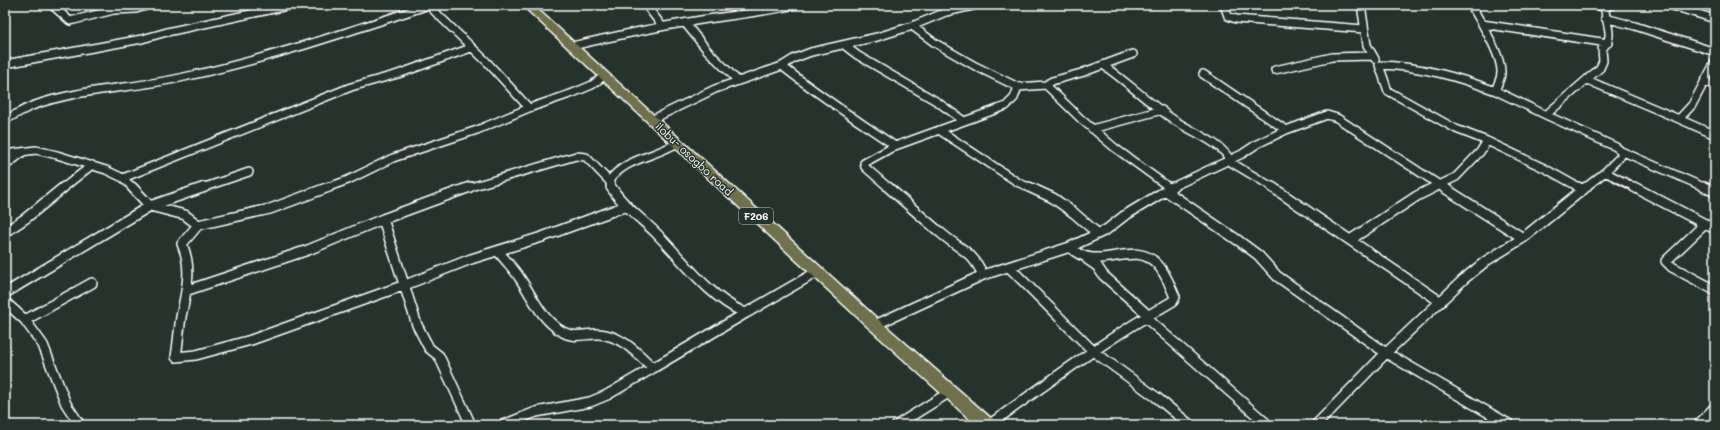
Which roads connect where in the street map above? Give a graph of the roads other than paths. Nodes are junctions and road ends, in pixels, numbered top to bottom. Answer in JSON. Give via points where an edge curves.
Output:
{"nodes":[{"id":1,"x":52,"y":5,"type":"edge"},
{"id":2,"x":108,"y":5,"type":"edge"},
{"id":3,"x":149,"y":5,"type":"edge"},
{"id":4,"x":429,"y":5,"type":"edge"},
{"id":5,"x":527,"y":5,"type":"edge"},
{"id":6,"x":646,"y":5,"type":"edge"},
{"id":7,"x":755,"y":5,"type":"edge"},
{"id":8,"x":795,"y":5,"type":"edge"},
{"id":9,"x":976,"y":5,"type":"edge"},
{"id":10,"x":1224,"y":5,"type":"edge"},
{"id":11,"x":1360,"y":5,"type":"edge"},
{"id":12,"x":1471,"y":5,"type":"edge"},
{"id":13,"x":1597,"y":5,"type":"edge"},
{"id":14,"x":1670,"y":5,"type":"edge"},
{"id":15,"x":287,"y":6,"type":"edge"},
{"id":16,"x":1608,"y":6,"type":"edge"},
{"id":17,"x":114,"y":10,"type":"junction"},
{"id":18,"x":758,"y":12,"type":"junction"},
{"id":19,"x":1605,"y":18,"type":"junction"},
{"id":20,"x":1715,"y":19,"type":"edge"},
{"id":21,"x":685,"y":23,"type":"junction"},
{"id":22,"x":1482,"y":24,"type":"junction"},
{"id":23,"x":662,"y":26,"type":"junction"},
{"id":24,"x":912,"y":26,"type":"junction"},
{"id":25,"x":1364,"y":29,"type":"junction"},
{"id":26,"x":1608,"y":43,"type":"junction"},
{"id":27,"x":844,"y":44,"type":"junction"},
{"id":28,"x":572,"y":46,"type":"junction"},
{"id":29,"x":471,"y":48,"type":"junction"},
{"id":30,"x":1715,"y":52,"type":"edge"},
{"id":31,"x":1133,"y":54,"type":"dead end"},
{"id":32,"x":1372,"y":56,"type":"junction"},
{"id":33,"x":1715,"y":62,"type":"edge"},
{"id":34,"x":5,"y":64,"type":"edge"},
{"id":35,"x":1103,"y":65,"type":"junction"},
{"id":36,"x":1379,"y":65,"type":"junction"},
{"id":37,"x":782,"y":66,"type":"junction"},
{"id":38,"x":1275,"y":70,"type":"dead end"},
{"id":39,"x":1203,"y":74,"type":"dead end"},
{"id":40,"x":604,"y":76,"type":"junction"},
{"id":41,"x":1587,"y":80,"type":"junction"},
{"id":42,"x":738,"y":81,"type":"junction"},
{"id":43,"x":1704,"y":82,"type":"junction"},
{"id":44,"x":1046,"y":85,"type":"junction"},
{"id":45,"x":1715,"y":86,"type":"edge"},
{"id":46,"x":1018,"y":87,"type":"junction"},
{"id":47,"x":1496,"y":91,"type":"junction"},
{"id":48,"x":529,"y":108,"type":"junction"},
{"id":49,"x":1162,"y":110,"type":"junction"},
{"id":50,"x":1548,"y":116,"type":"junction"},
{"id":51,"x":1679,"y":119,"type":"junction"},
{"id":52,"x":5,"y":120,"type":"edge"},
{"id":53,"x":652,"y":120,"type":"junction"},
{"id":54,"x":964,"y":121,"type":"junction"},
{"id":55,"x":1092,"y":129,"type":"junction"},
{"id":56,"x":939,"y":130,"type":"junction"},
{"id":57,"x":1286,"y":130,"type":"junction"},
{"id":58,"x":1715,"y":134,"type":"edge"},
{"id":59,"x":1487,"y":141,"type":"junction"},
{"id":60,"x":677,"y":143,"type":"junction"},
{"id":61,"x":895,"y":146,"type":"junction"},
{"id":62,"x":1621,"y":150,"type":"junction"},
{"id":63,"x":24,"y":151,"type":"junction"},
{"id":64,"x":5,"y":154,"type":"edge"},
{"id":65,"x":1231,"y":158,"type":"junction"},
{"id":66,"x":92,"y":165,"type":"junction"},
{"id":67,"x":5,"y":166,"type":"edge"},
{"id":68,"x":249,"y":172,"type":"dead end"},
{"id":69,"x":1605,"y":172,"type":"junction"},
{"id":70,"x":123,"y":178,"type":"junction"},
{"id":71,"x":608,"y":181,"type":"junction"},
{"id":72,"x":1440,"y":185,"type":"junction"},
{"id":73,"x":1168,"y":189,"type":"junction"},
{"id":74,"x":1583,"y":190,"type":"junction"},
{"id":75,"x":1715,"y":192,"type":"edge"},
{"id":76,"x":150,"y":206,"type":"junction"},
{"id":77,"x":626,"y":206,"type":"junction"},
{"id":78,"x":383,"y":219,"type":"junction"},
{"id":79,"x":1705,"y":224,"type":"junction"},
{"id":80,"x":198,"y":225,"type":"junction"},
{"id":81,"x":1715,"y":229,"type":"edge"},
{"id":82,"x":5,"y":232,"type":"edge"},
{"id":83,"x":1097,"y":233,"type":"junction"},
{"id":84,"x":1523,"y":238,"type":"junction"},
{"id":85,"x":1350,"y":240,"type":"junction"},
{"id":86,"x":1070,"y":247,"type":"junction"},
{"id":87,"x":498,"y":251,"type":"junction"},
{"id":88,"x":1085,"y":258,"type":"junction"},
{"id":89,"x":1010,"y":268,"type":"junction"},
{"id":90,"x":817,"y":272,"type":"junction"},
{"id":91,"x":983,"y":275,"type":"junction"},
{"id":92,"x":92,"y":283,"type":"dead end"},
{"id":93,"x":405,"y":285,"type":"junction"},
{"id":94,"x":188,"y":290,"type":"junction"},
{"id":95,"x":1715,"y":290,"type":"edge"},
{"id":96,"x":5,"y":293,"type":"edge"},
{"id":97,"x":5,"y":302,"type":"edge"},
{"id":98,"x":1441,"y":302,"type":"junction"},
{"id":99,"x":746,"y":313,"type":"junction"},
{"id":100,"x":1146,"y":316,"type":"junction"},
{"id":101,"x":25,"y":320,"type":"junction"},
{"id":102,"x":875,"y":325,"type":"junction"},
{"id":103,"x":1093,"y":351,"type":"junction"},
{"id":104,"x":1386,"y":353,"type":"junction"},
{"id":105,"x":653,"y":368,"type":"junction"},
{"id":106,"x":950,"y":392,"type":"junction"},
{"id":107,"x":1715,"y":408,"type":"edge"},
{"id":108,"x":80,"y":425,"type":"edge"},
{"id":109,"x":471,"y":425,"type":"edge"},
{"id":110,"x":502,"y":425,"type":"edge"},
{"id":111,"x":897,"y":425,"type":"edge"},
{"id":112,"x":988,"y":425,"type":"edge"},
{"id":113,"x":1190,"y":425,"type":"edge"},
{"id":114,"x":1268,"y":425,"type":"edge"},
{"id":115,"x":1316,"y":425,"type":"edge"},
{"id":116,"x":1510,"y":425,"type":"edge"},
{"id":117,"x":1698,"y":425,"type":"edge"}],
"edges":[{"from":1,"to":17,"type":"street","via":[[70,21]]},
{"from":2,"to":17,"type":"street"},
{"from":3,"to":17,"type":"street"},
{"from":4,"to":29,"type":"street"},
{"from":4,"to":52,"type":"street","via":[[263,58],[170,80],[71,96],[34,105]]},
{"from":5,"to":28,"type":"main road","name":"ilobu- osogbo road","number":"F206"},
{"from":6,"to":23,"type":"street"},
{"from":7,"to":18,"type":"street"},
{"from":8,"to":18,"type":"street"},
{"from":9,"to":24,"type":"street","via":[[946,12]]},
{"from":10,"to":25,"type":"street","via":[[1228,16],[1236,19]]},
{"from":11,"to":25,"type":"street"},
{"from":12,"to":22,"type":"street"},
{"from":13,"to":16,"type":"street"},
{"from":14,"to":20,"type":"street"},
{"from":15,"to":34,"type":"street","via":[[142,39]]},
{"from":16,"to":19,"type":"street"},
{"from":18,"to":21,"type":"street"},
{"from":19,"to":26,"type":"street","via":[[1610,32]]},
{"from":19,"to":30,"type":"street"},
{"from":21,"to":23,"type":"street"},
{"from":21,"to":42,"type":"street"},
{"from":22,"to":26,"type":"street"},
{"from":22,"to":47,"type":"street","via":[[1501,70]]},
{"from":23,"to":28,"type":"street"},
{"from":24,"to":27,"type":"street"},
{"from":24,"to":46,"type":"street","via":[[941,46]]},
{"from":25,"to":32,"type":"street"},
{"from":26,"to":41,"type":"street","via":[[1602,50],[1604,61]]},
{"from":27,"to":37,"type":"street","via":[[811,52]]},
{"from":27,"to":54,"type":"street"},
{"from":28,"to":40,"type":"main road","name":"ilobu- osogbo road","number":"F206"},
{"from":29,"to":48,"type":"street"},
{"from":29,"to":70,"type":"street","via":[[344,90]]},
{"from":31,"to":35,"type":"street"},
{"from":32,"to":36,"type":"street"},
{"from":32,"to":38,"type":"street","via":[[1325,58]]},
{"from":33,"to":43,"type":"street"},
{"from":35,"to":44,"type":"street"},
{"from":35,"to":49,"type":"street"},
{"from":36,"to":47,"type":"street","via":[[1432,70]]},
{"from":36,"to":59,"type":"street","via":[[1388,91],[1456,129]]},
{"from":37,"to":42,"type":"street"},
{"from":37,"to":61,"type":"street","via":[[810,90],[829,100]]},
{"from":39,"to":57,"type":"street"},
{"from":40,"to":48,"type":"street","via":[[574,93]]},
{"from":40,"to":53,"type":"main road","name":"ilobu- osogbo road","number":"F206"},
{"from":41,"to":50,"type":"street","via":[[1548,111]]},
{"from":41,"to":51,"type":"street"},
{"from":42,"to":53,"type":"street","via":[[691,99]]},
{"from":43,"to":45,"type":"street"},
{"from":43,"to":51,"type":"street","via":[[1695,102]]},
{"from":44,"to":46,"type":"street"},
{"from":44,"to":55,"type":"street"},
{"from":46,"to":54,"type":"street","via":[[1014,98],[1006,106]]},
{"from":47,"to":50,"type":"street"},
{"from":48,"to":80,"type":"street","via":[[477,130],[392,158],[348,180],[270,209]]},
{"from":49,"to":55,"type":"street"},
{"from":49,"to":65,"type":"street"},
{"from":50,"to":62,"type":"street"},
{"from":51,"to":58,"type":"street"},
{"from":53,"to":60,"type":"main road","name":"ilobu- osogbo road","number":"F206"},
{"from":54,"to":56,"type":"street"},
{"from":55,"to":73,"type":"street"},
{"from":56,"to":61,"type":"street"},
{"from":56,"to":83,"type":"street","via":[[1019,183],[1053,198]]},
{"from":57,"to":65,"type":"street"},
{"from":57,"to":72,"type":"street","via":[[1332,115]]},
{"from":59,"to":72,"type":"street","via":[[1456,177]]},
{"from":59,"to":74,"type":"street"},
{"from":60,"to":71,"type":"street","via":[[625,166]]},
{"from":60,"to":90,"type":"main road","name":"ilobu- osogbo road","number":"F206"},
{"from":61,"to":91,"type":"street","via":[[864,165],[930,224],[973,256]]},
{"from":62,"to":69,"type":"street","via":[[1621,156]]},
{"from":62,"to":75,"type":"street"},
{"from":63,"to":64,"type":"street"},
{"from":63,"to":66,"type":"street","via":[[36,150]]},
{"from":63,"to":67,"type":"street"},
{"from":65,"to":73,"type":"street"},
{"from":65,"to":85,"type":"street","via":[[1232,164],[1272,187]]},
{"from":66,"to":70,"type":"street"},
{"from":66,"to":82,"type":"street"},
{"from":68,"to":76,"type":"street"},
{"from":69,"to":74,"type":"street"},
{"from":69,"to":79,"type":"street"},
{"from":70,"to":76,"type":"street"},
{"from":71,"to":77,"type":"street"},
{"from":71,"to":78,"type":"street","via":[[586,157],[576,156],[473,186]]},
{"from":72,"to":84,"type":"street"},
{"from":72,"to":85,"type":"street","via":[[1417,196]]},
{"from":73,"to":83,"type":"street","via":[[1106,230]]},
{"from":73,"to":104,"type":"street","via":[[1258,255],[1277,276]]},
{"from":74,"to":84,"type":"street"},
{"from":76,"to":80,"type":"street","via":[[185,215]]},
{"from":76,"to":96,"type":"street"},
{"from":77,"to":87,"type":"street"},
{"from":77,"to":99,"type":"street","via":[[725,302]]},
{"from":78,"to":93,"type":"street"},
{"from":78,"to":94,"type":"street","via":[[308,250]]},
{"from":79,"to":81,"type":"street"},
{"from":79,"to":95,"type":"street","via":[[1666,261],[1672,267]]},
{"from":80,"to":94,"type":"street","via":[[182,244],[188,256]]},
{"from":83,"to":86,"type":"street"},
{"from":84,"to":98,"type":"street","via":[[1486,261]]},
{"from":85,"to":98,"type":"street"},
{"from":86,"to":88,"type":"street"},
{"from":86,"to":89,"type":"street","via":[[1038,256]]},
{"from":87,"to":93,"type":"street"},
{"from":87,"to":105,"type":"street","via":[[518,276],[540,311],[554,326],[565,334],[601,334],[618,339]]},
{"from":88,"to":100,"type":"street","via":[[1097,266],[1103,275]]},
{"from":88,"to":100,"type":"street","via":[[1143,255],[1153,259],[1175,297],[1173,301]]},
{"from":89,"to":91,"type":"street"},
{"from":89,"to":103,"type":"street"},
{"from":90,"to":99,"type":"street"},
{"from":90,"to":102,"type":"main road","name":"ilobu- osogbo road","number":"F206"},
{"from":91,"to":102,"type":"street"},
{"from":92,"to":101,"type":"street"},
{"from":93,"to":94,"type":"street","via":[[251,340],[176,357],[181,317]]},
{"from":93,"to":109,"type":"street","via":[[417,324],[429,348],[439,356]]},
{"from":97,"to":101,"type":"street"},
{"from":98,"to":104,"type":"street"},
{"from":99,"to":105,"type":"street"},
{"from":100,"to":103,"type":"street"},
{"from":100,"to":114,"type":"street"},
{"from":101,"to":108,"type":"street","via":[[44,345],[66,404]]},
{"from":102,"to":106,"type":"main road","name":"ilobu- osogbo road","number":"F206"},
{"from":103,"to":112,"type":"street"},
{"from":103,"to":113,"type":"street"},
{"from":104,"to":115,"type":"street"},
{"from":104,"to":116,"type":"street"},
{"from":105,"to":110,"type":"street","via":[[601,398],[536,412]]},
{"from":106,"to":111,"type":"street"},
{"from":106,"to":112,"type":"main road","name":"ilobu- osogbo road","number":"F206"},
{"from":107,"to":117,"type":"street"}]}
